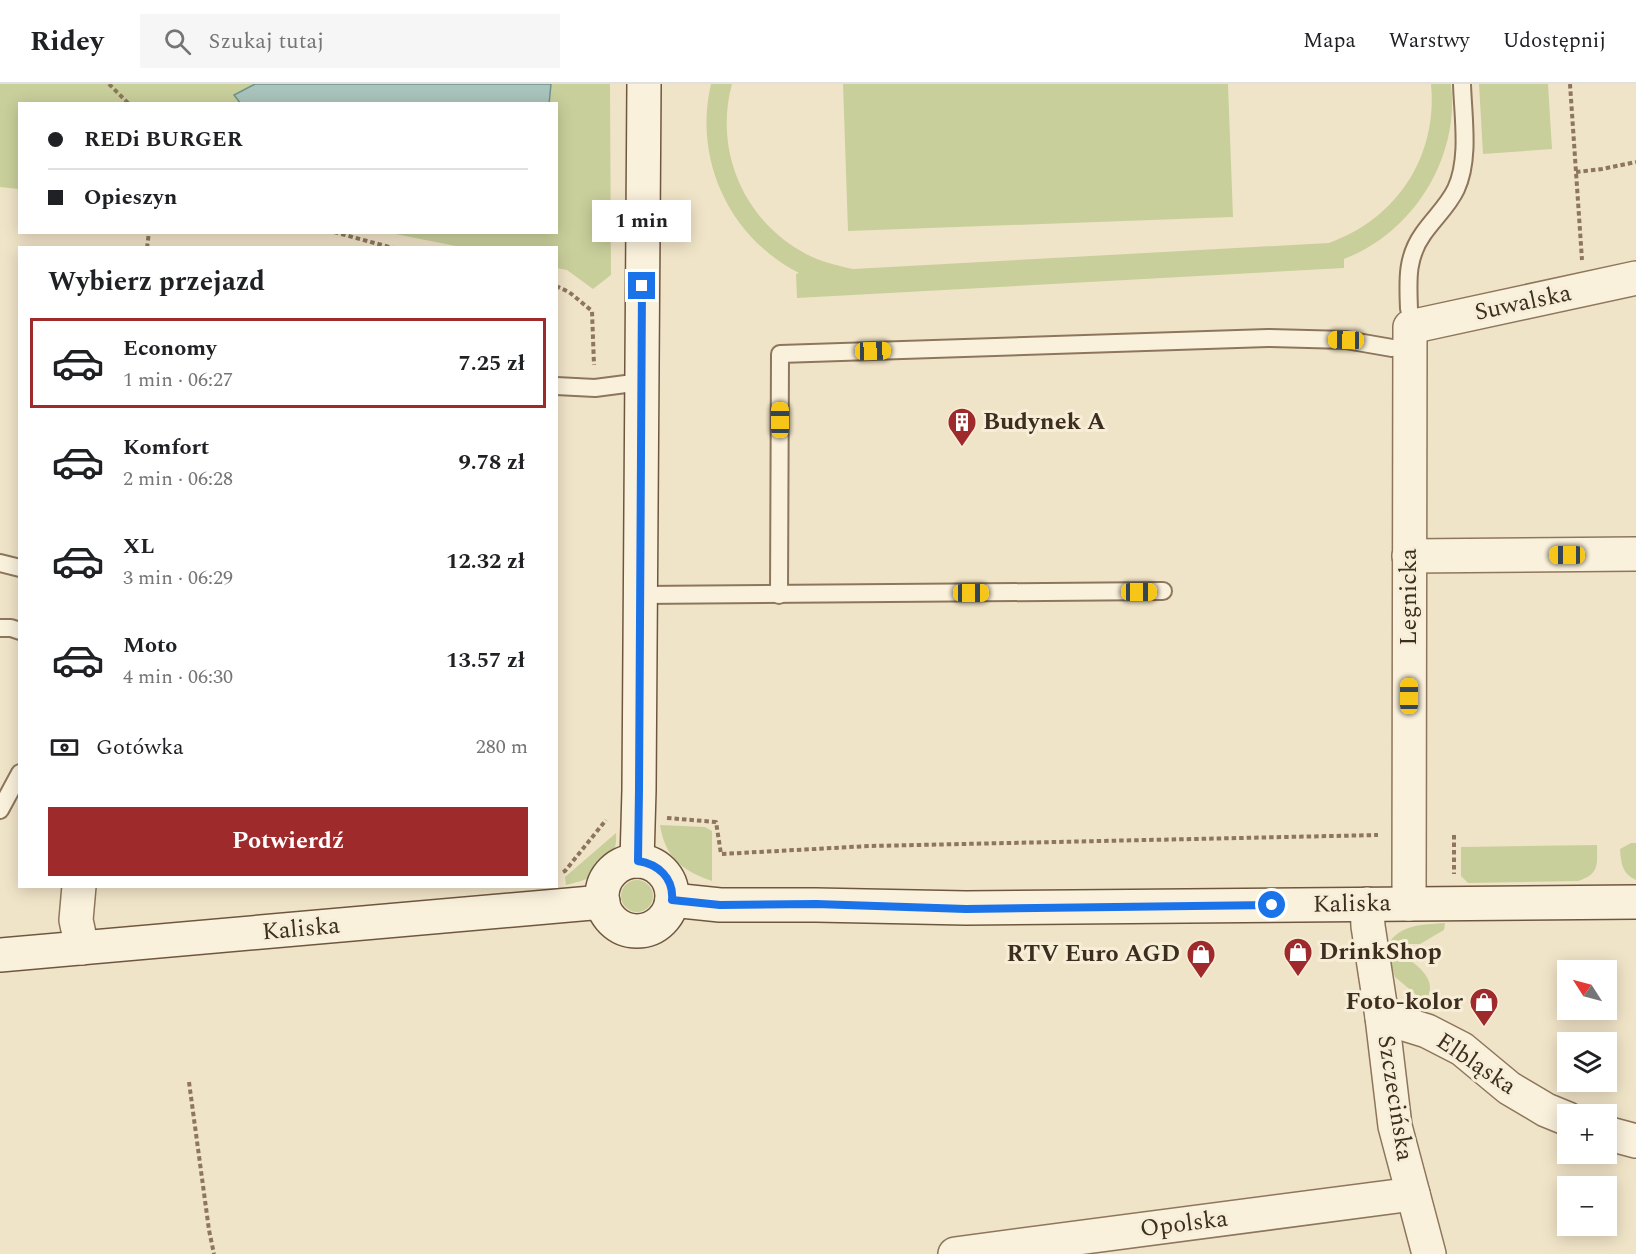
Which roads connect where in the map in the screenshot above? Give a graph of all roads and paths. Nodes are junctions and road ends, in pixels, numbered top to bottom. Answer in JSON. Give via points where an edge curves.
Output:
{"nodes":[{"id":1,"x":109,"y":84,"type":"edge"},
{"id":2,"x":644,"y":84,"type":"edge"},
{"id":3,"x":1462,"y":84,"type":"edge"},
{"id":4,"x":1570,"y":84,"type":"edge"},
{"id":5,"x":127,"y":102,"type":"edge"},
{"id":6,"x":1636,"y":162,"type":"edge"},
{"id":7,"x":1576,"y":172,"type":"junction"},
{"id":8,"x":341,"y":234,"type":"edge"},
{"id":9,"x":386,"y":246,"type":"edge"},
{"id":10,"x":1582,"y":258,"type":"dead end"},
{"id":11,"x":1636,"y":278,"type":"edge"},
{"id":12,"x":558,"y":287,"type":"edge"},
{"id":13,"x":1403,"y":328,"type":"junction"},
{"id":14,"x":641,"y":382,"type":"junction"},
{"id":15,"x":558,"y":386,"type":"edge"},
{"id":16,"x":595,"y":388,"type":"junction"},
{"id":17,"x":1636,"y":554,"type":"edge"},
{"id":18,"x":1409,"y":556,"type":"junction"},
{"id":19,"x":0,"y":563,"type":"edge"},
{"id":20,"x":18,"y":568,"type":"edge"},
{"id":21,"x":1163,"y":591,"type":"dead end"},
{"id":22,"x":779,"y":595,"type":"junction"},
{"id":23,"x":641,"y":596,"type":"junction"},
{"id":24,"x":0,"y":628,"type":"edge"},
{"id":25,"x":18,"y":630,"type":"edge"},
{"id":26,"x":18,"y":777,"type":"edge"},
{"id":27,"x":0,"y":810,"type":"edge"},
{"id":28,"x":611,"y":814,"type":"dead end"},
{"id":29,"x":663,"y":818,"type":"dead end"},
{"id":30,"x":1384,"y":835,"type":"dead end"},
{"id":31,"x":1454,"y":835,"type":"dead end"},
{"id":32,"x":638,"y":861,"type":"junction"},
{"id":33,"x":558,"y":873,"type":"edge"},
{"id":34,"x":1455,"y":881,"type":"dead end"},
{"id":35,"x":79,"y":888,"type":"edge"},
{"id":36,"x":672,"y":900,"type":"junction"},
{"id":37,"x":603,"y":902,"type":"junction"},
{"id":38,"x":1636,"y":902,"type":"edge"},
{"id":39,"x":1366,"y":904,"type":"junction"},
{"id":40,"x":1409,"y":904,"type":"junction"},
{"id":41,"x":82,"y":948,"type":"junction"},
{"id":42,"x":0,"y":955,"type":"edge"},
{"id":43,"x":1382,"y":1017,"type":"junction"},
{"id":44,"x":189,"y":1083,"type":"dead end"},
{"id":45,"x":1557,"y":1114,"type":"edge"},
{"id":46,"x":1617,"y":1136,"type":"edge"},
{"id":47,"x":1636,"y":1141,"type":"edge"},
{"id":48,"x":1413,"y":1194,"type":"junction"},
{"id":49,"x":214,"y":1254,"type":"edge"},
{"id":50,"x":955,"y":1254,"type":"edge"},
{"id":51,"x":1429,"y":1254,"type":"edge"}],
"edges":[{"from":1,"to":5,"type":"path"},
{"from":2,"to":14,"type":"street"},
{"from":3,"to":13,"type":"lane","via":[[1465,159],[1457,188],[1412,254]]},
{"from":4,"to":7,"type":"path"},
{"from":6,"to":7,"type":"path"},
{"from":7,"to":10,"type":"path"},
{"from":8,"to":9,"type":"path"},
{"from":11,"to":13,"type":"street","name":"Suwalska"},
{"from":12,"to":16,"type":"path","via":[[592,311]]},
{"from":13,"to":18,"type":"street","name":"Legnicka"},
{"from":13,"to":22,"type":"lane","via":[[1346,340],[1268,338],[780,354]]},
{"from":14,"to":16,"type":"lane"},
{"from":14,"to":23,"type":"street"},
{"from":15,"to":16,"type":"lane"},
{"from":17,"to":18,"type":"street"},
{"from":18,"to":40,"type":"street","name":"Legnicka"},
{"from":19,"to":20,"type":"lane"},
{"from":21,"to":22,"type":"lane"},
{"from":22,"to":23,"type":"lane"},
{"from":23,"to":32,"type":"street"},
{"from":24,"to":25,"type":"lane"},
{"from":26,"to":27,"type":"lane"},
{"from":28,"to":33,"type":"path","via":[[565,871]]},
{"from":29,"to":30,"type":"path","via":[[716,822],[721,854],[870,846]]},
{"from":31,"to":34,"type":"path"},
{"from":32,"to":36,"type":"street","via":[[658,868],[666,876]]},
{"from":32,"to":37,"type":"street","via":[[617,868],[609,876]]},
{"from":35,"to":41,"type":"street","via":[[76,920]]},
{"from":36,"to":37,"type":"street","via":[[666,917],[658,925],[637,931],[617,925]]},
{"from":36,"to":39,"type":"street","name":"Kaliska","via":[[720,905],[966,909]]},
{"from":37,"to":41,"type":"street","name":"Kaliska"},
{"from":38,"to":40,"type":"street","name":"Kaliska"},
{"from":39,"to":40,"type":"street","name":"Kaliska"},
{"from":39,"to":43,"type":"street","name":"Szczecińska"},
{"from":41,"to":42,"type":"street","name":"Kaliska"},
{"from":43,"to":45,"type":"street","name":"Elbląska","via":[[1427,1031],[1462,1049],[1509,1088]]},
{"from":43,"to":48,"type":"street","name":"Szczecińska","via":[[1395,1126]]},
{"from":44,"to":49,"type":"path"},
{"from":46,"to":47,"type":"street"},
{"from":48,"to":50,"type":"street","name":"Opolska"},
{"from":48,"to":51,"type":"street","name":"Szczecińska"}]}
